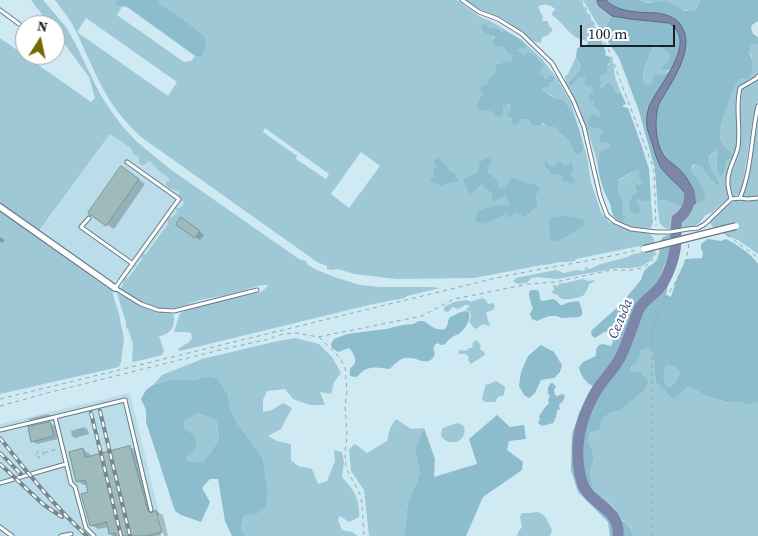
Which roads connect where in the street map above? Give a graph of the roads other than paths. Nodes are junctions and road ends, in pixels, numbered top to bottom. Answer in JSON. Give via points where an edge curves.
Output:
{"nodes":[{"id":1,"x":462,"y":0,"type":"edge"},
{"id":2,"x":0,"y":10,"type":"edge"},
{"id":3,"x":15,"y":21,"type":"edge"},
{"id":4,"x":758,"y":76,"type":"edge"},
{"id":5,"x":758,"y":106,"type":"edge"},
{"id":6,"x":127,"y":162,"type":"dead end"},
{"id":7,"x":740,"y":198,"type":"junction"},
{"id":8,"x":758,"y":198,"type":"edge"},
{"id":9,"x":731,"y":199,"type":"junction"},
{"id":10,"x":0,"y":207,"type":"edge"},
{"id":11,"x":88,"y":218,"type":"dead end"},
{"id":12,"x":736,"y":226,"type":"dead end"},
{"id":13,"x":644,"y":248,"type":"road end"},
{"id":14,"x":132,"y":264,"type":"junction"},
{"id":15,"x":115,"y":288,"type":"junction"},
{"id":16,"x":257,"y":290,"type":"dead end"},
{"id":17,"x":55,"y":417,"type":"junction"},
{"id":18,"x":0,"y":430,"type":"edge"},
{"id":19,"x":66,"y":464,"type":"junction"},
{"id":20,"x":0,"y":483,"type":"edge"},
{"id":21,"x":152,"y":510,"type":"dead end"},
{"id":22,"x":0,"y":527,"type":"edge"},
{"id":23,"x":71,"y":534,"type":"dead end"},
{"id":24,"x":12,"y":536,"type":"edge"},
{"id":25,"x":61,"y":536,"type":"edge"},
{"id":26,"x":94,"y":536,"type":"edge"}],
"edges":[{"from":1,"to":9,"type":"lane","via":[[522,34],[552,63],[573,100],[584,128],[600,196],[607,215],[615,222],[631,229],[656,232],[698,228]]},
{"from":2,"to":3,"type":"lane"},
{"from":4,"to":9,"type":"lane","via":[[740,88],[738,95],[738,146],[728,178]]},
{"from":5,"to":7,"type":"lane"},
{"from":6,"to":14,"type":"lane","via":[[179,199]]},
{"from":7,"to":8,"type":"lane"},
{"from":7,"to":9,"type":"lane"},
{"from":10,"to":15,"type":"street"},
{"from":11,"to":14,"type":"lane","via":[[81,228]]},
{"from":12,"to":13,"type":"street","bridge":true},
{"from":14,"to":15,"type":"lane"},
{"from":15,"to":16,"type":"lane","via":[[141,304],[174,311]]},
{"from":17,"to":18,"type":"lane"},
{"from":17,"to":19,"type":"lane"},
{"from":17,"to":21,"type":"lane","via":[[125,400]]},
{"from":19,"to":20,"type":"lane"},
{"from":19,"to":26,"type":"lane","via":[[86,528]]},
{"from":22,"to":24,"type":"lane"},
{"from":23,"to":25,"type":"lane"}]}
